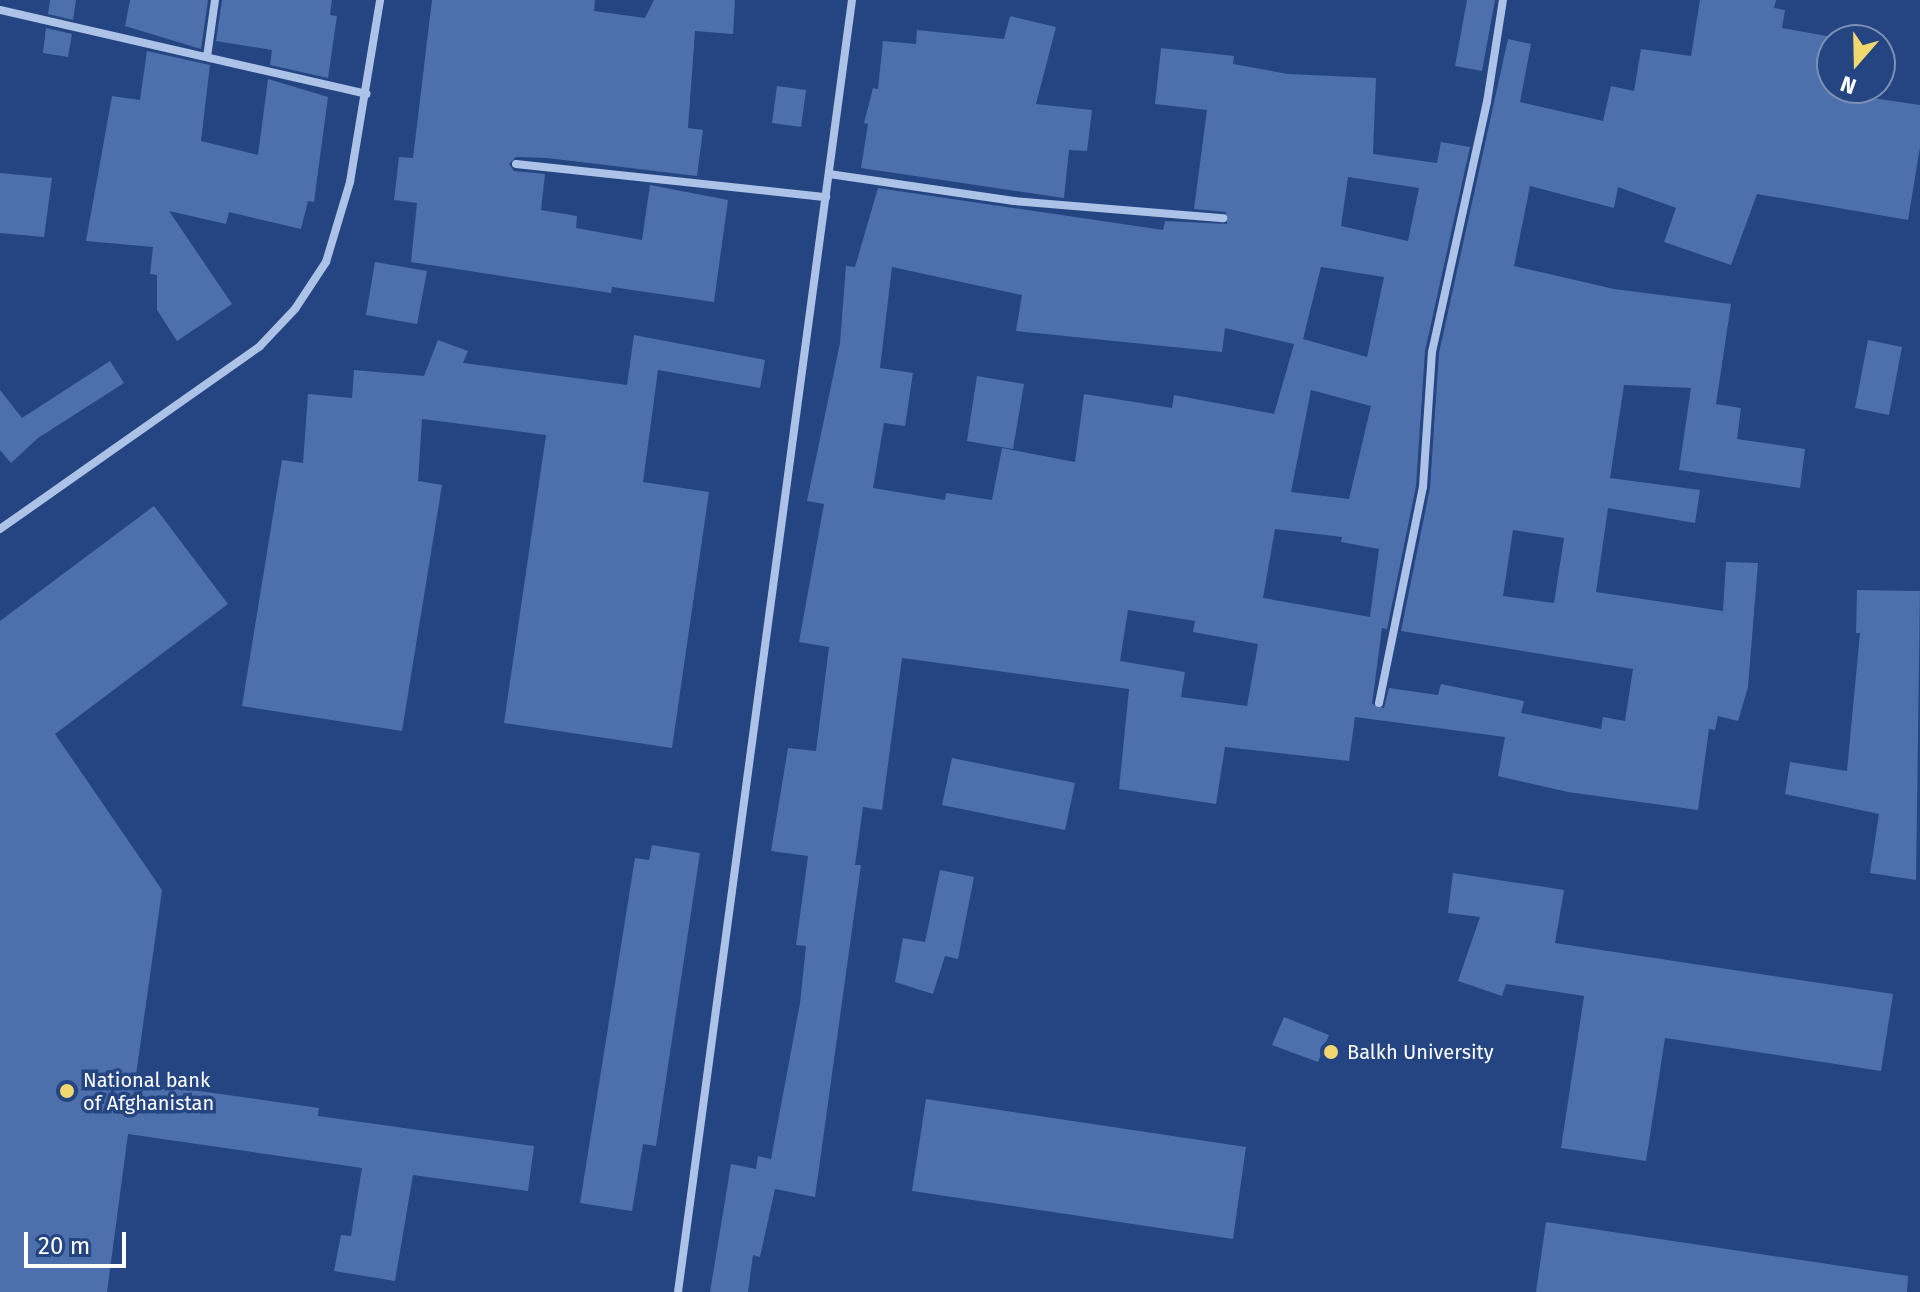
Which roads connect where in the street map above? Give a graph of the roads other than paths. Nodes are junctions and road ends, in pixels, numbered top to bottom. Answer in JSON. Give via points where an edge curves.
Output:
{"nodes":[{"id":1,"x":215,"y":0,"type":"edge"},
{"id":2,"x":380,"y":0,"type":"edge"},
{"id":3,"x":852,"y":0,"type":"edge"},
{"id":4,"x":1503,"y":0,"type":"edge"},
{"id":5,"x":0,"y":10,"type":"edge"},
{"id":6,"x":207,"y":57,"type":"junction"},
{"id":7,"x":366,"y":94,"type":"junction"},
{"id":8,"x":516,"y":164,"type":"dead end"},
{"id":9,"x":829,"y":174,"type":"junction"},
{"id":10,"x":826,"y":197,"type":"junction"},
{"id":11,"x":1223,"y":218,"type":"dead end"},
{"id":12,"x":0,"y":529,"type":"edge"},
{"id":13,"x":1379,"y":703,"type":"dead end"},
{"id":14,"x":678,"y":1292,"type":"edge"}],
"edges":[{"from":1,"to":6,"type":"street"},
{"from":2,"to":7,"type":"street"},
{"from":3,"to":9,"type":"street"},
{"from":4,"to":13,"type":"street","via":[[1487,102],[1432,352],[1423,487]]},
{"from":5,"to":6,"type":"street"},
{"from":6,"to":7,"type":"street"},
{"from":7,"to":12,"type":"street","via":[[350,182],[326,262],[295,309],[260,346]]},
{"from":8,"to":10,"type":"street"},
{"from":9,"to":10,"type":"street"},
{"from":9,"to":11,"type":"street","via":[[1014,201]]},
{"from":10,"to":14,"type":"street"}]}
